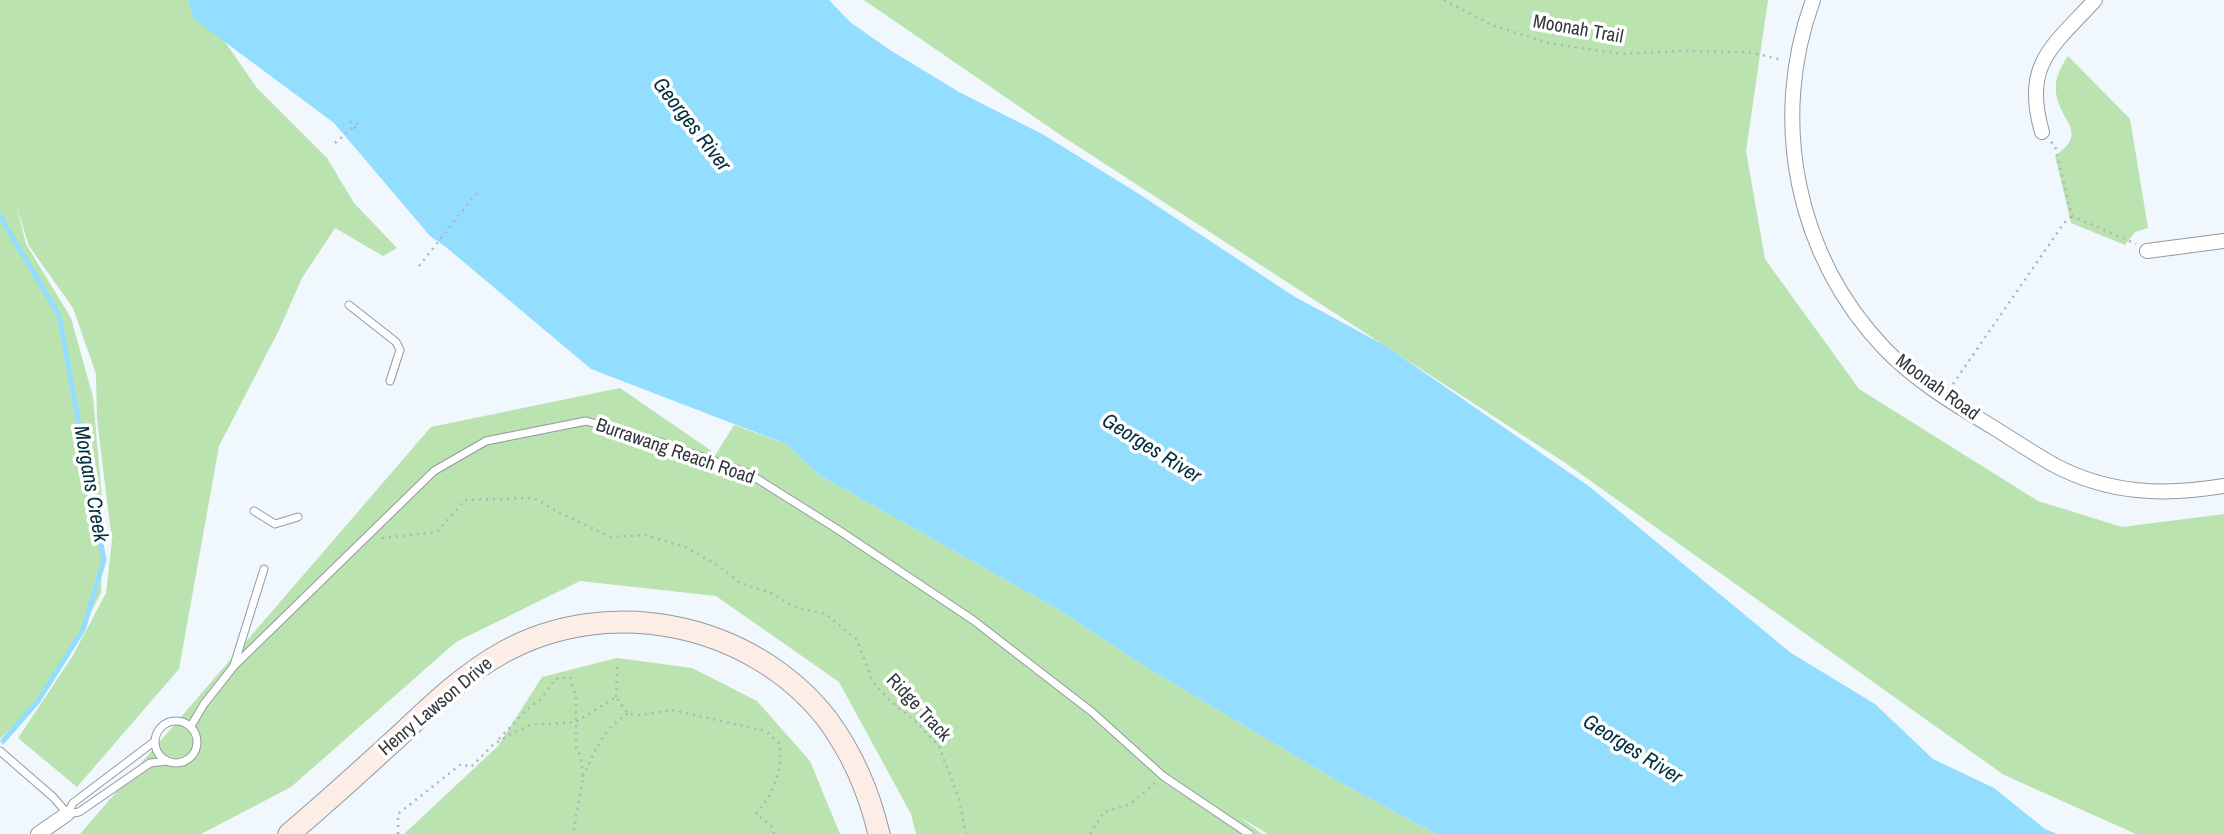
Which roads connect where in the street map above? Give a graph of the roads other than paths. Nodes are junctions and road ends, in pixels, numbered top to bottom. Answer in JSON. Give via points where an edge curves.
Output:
{"nodes":[{"id":1,"x":1813,"y":0,"type":"edge"},
{"id":2,"x":2095,"y":0,"type":"edge"},
{"id":3,"x":2042,"y":132,"type":"road end"},
{"id":4,"x":2224,"y":241,"type":"edge"},
{"id":5,"x":2147,"y":251,"type":"road end"},
{"id":6,"x":349,"y":305,"type":"dead end"},
{"id":7,"x":390,"y":381,"type":"dead end"},
{"id":8,"x":2224,"y":486,"type":"edge"},
{"id":9,"x":254,"y":511,"type":"dead end"},
{"id":10,"x":298,"y":517,"type":"dead end"},
{"id":11,"x":264,"y":569,"type":"dead end"},
{"id":12,"x":234,"y":666,"type":"junction"},
{"id":13,"x":191,"y":726,"type":"junction"},
{"id":14,"x":155,"y":741,"type":"junction"},
{"id":15,"x":0,"y":751,"type":"edge"},
{"id":16,"x":167,"y":761,"type":"junction"},
{"id":17,"x":68,"y":814,"type":"junction"},
{"id":18,"x":38,"y":834,"type":"edge"},
{"id":19,"x":289,"y":834,"type":"edge"},
{"id":20,"x":879,"y":834,"type":"edge"},
{"id":21,"x":1249,"y":834,"type":"edge"}],
"edges":[{"from":1,"to":8,"type":"street","name":"Moonah Road","via":[[1792,95],[1796,171],[1804,208],[1836,284],[1886,350],[1944,398],[2069,472],[2147,492]]},
{"from":2,"to":3,"type":"street","via":[[2042,62],[2034,98]]},
{"from":4,"to":5,"type":"street"},
{"from":6,"to":7,"type":"lane","via":[[396,342],[400,350]]},
{"from":9,"to":10,"type":"lane","via":[[275,524]]},
{"from":11,"to":12,"type":"lane"},
{"from":12,"to":13,"type":"lane","name":"Burrawang Reach Road"},
{"from":12,"to":21,"type":"lane","name":"Burrawang Reach Road","via":[[434,471],[486,441],[586,421],[748,472],[973,621],[1092,712],[1163,776]]},
{"from":13,"to":14,"type":"lane","via":[[168,722]]},
{"from":13,"to":16,"type":"lane","via":[[197,739],[194,754],[182,762]]},
{"from":14,"to":16,"type":"lane"},
{"from":14,"to":17,"type":"lane","via":[[73,803]]},
{"from":15,"to":17,"type":"lane"},
{"from":16,"to":17,"type":"lane","via":[[150,763]]},
{"from":17,"to":18,"type":"street"},
{"from":19,"to":20,"type":"main road","name":"Henry Lawson Drive","via":[[489,660],[558,631],[628,621],[684,629],[727,643],[765,663],[800,690],[850,754]]}]}
